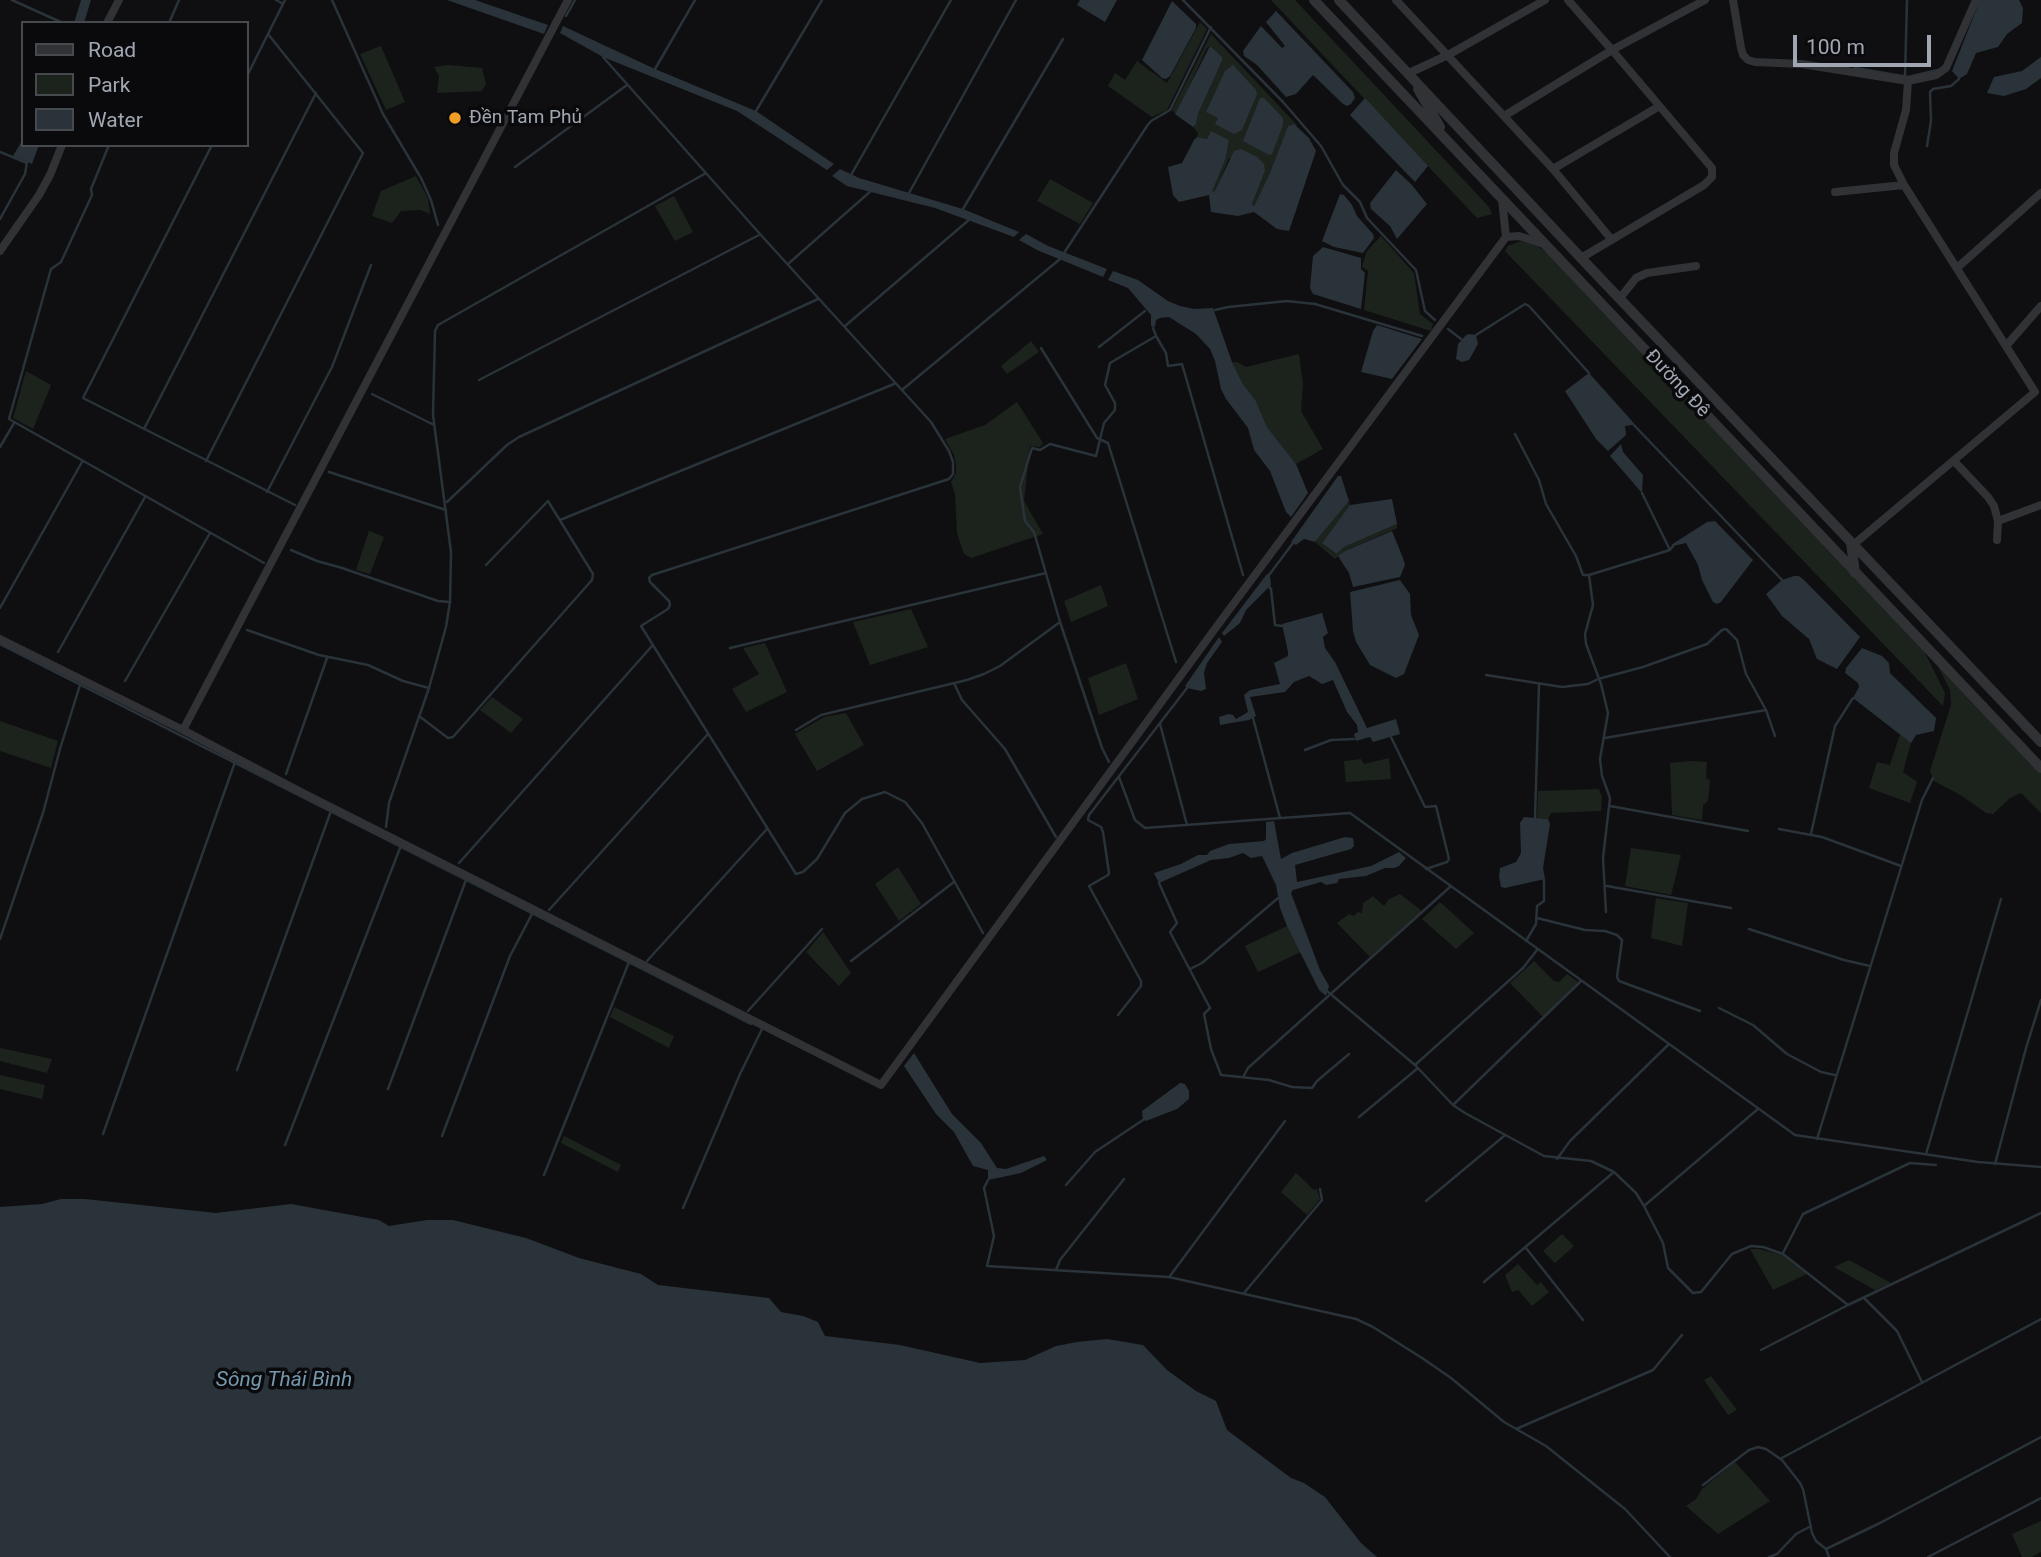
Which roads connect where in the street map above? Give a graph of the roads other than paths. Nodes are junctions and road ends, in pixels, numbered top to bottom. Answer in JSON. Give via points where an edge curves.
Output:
{"nodes":[{"id":1,"x":118,"y":0,"type":"edge"},
{"id":2,"x":569,"y":0,"type":"edge"},
{"id":3,"x":1314,"y":0,"type":"edge"},
{"id":4,"x":1339,"y":0,"type":"edge"},
{"id":5,"x":1396,"y":0,"type":"edge"},
{"id":6,"x":1545,"y":0,"type":"edge"},
{"id":7,"x":1568,"y":0,"type":"edge"},
{"id":8,"x":1705,"y":0,"type":"edge"},
{"id":9,"x":1733,"y":0,"type":"edge"},
{"id":10,"x":1976,"y":0,"type":"edge"},
{"id":11,"x":108,"y":21,"type":"edge"},
{"id":12,"x":1612,"y":50,"type":"junction"},
{"id":13,"x":1448,"y":55,"type":"junction"},
{"id":14,"x":1409,"y":73,"type":"junction"},
{"id":15,"x":1908,"y":82,"type":"junction"},
{"id":16,"x":1658,"y":107,"type":"junction"},
{"id":17,"x":1504,"y":116,"type":"junction"},
{"id":18,"x":1450,"y":143,"type":"junction"},
{"id":19,"x":61,"y":147,"type":"edge"},
{"id":20,"x":1553,"y":169,"type":"junction"},
{"id":21,"x":1904,"y":185,"type":"junction"},
{"id":22,"x":1835,"y":192,"type":"dead end"},
{"id":23,"x":2041,"y":193,"type":"edge"},
{"id":24,"x":1501,"y":196,"type":"junction"},
{"id":25,"x":1506,"y":237,"type":"junction"},
{"id":26,"x":1612,"y":240,"type":"junction"},
{"id":27,"x":1546,"y":245,"type":"junction"},
{"id":28,"x":0,"y":251,"type":"edge"},
{"id":29,"x":1581,"y":258,"type":"junction"},
{"id":30,"x":1696,"y":266,"type":"dead end"},
{"id":31,"x":1957,"y":268,"type":"junction"},
{"id":32,"x":1620,"y":298,"type":"junction"},
{"id":33,"x":2041,"y":306,"type":"edge"},
{"id":34,"x":2006,"y":346,"type":"junction"},
{"id":35,"x":2038,"y":395,"type":"edge"},
{"id":36,"x":1954,"y":461,"type":"junction"},
{"id":37,"x":2041,"y":505,"type":"edge"},
{"id":38,"x":1998,"y":521,"type":"junction"},
{"id":39,"x":1809,"y":524,"type":"junction"},
{"id":40,"x":1997,"y":540,"type":"dead end"},
{"id":41,"x":1852,"y":543,"type":"junction"},
{"id":42,"x":1855,"y":573,"type":"junction"},
{"id":43,"x":0,"y":639,"type":"edge"},
{"id":44,"x":183,"y":730,"type":"junction"},
{"id":45,"x":2041,"y":742,"type":"edge"},
{"id":46,"x":2041,"y":768,"type":"edge"}],
"edges":[{"from":1,"to":11,"type":"street"},
{"from":2,"to":44,"type":"street"},
{"from":3,"to":18,"type":"street","name":"Đường Đê"},
{"from":4,"to":14,"type":"street","name":"Đường Đê"},
{"from":5,"to":13,"type":"street"},
{"from":6,"to":13,"type":"street"},
{"from":7,"to":12,"type":"street"},
{"from":8,"to":12,"type":"street"},
{"from":9,"to":15,"type":"street","via":[[1741,48],[1748,60]]},
{"from":10,"to":15,"type":"street","via":[[1947,68]]},
{"from":12,"to":16,"type":"street"},
{"from":12,"to":17,"type":"street"},
{"from":13,"to":14,"type":"street"},
{"from":13,"to":17,"type":"street"},
{"from":14,"to":18,"type":"street"},
{"from":14,"to":29,"type":"street","name":"Đường Đê"},
{"from":15,"to":21,"type":"street","via":[[1894,159]]},
{"from":16,"to":20,"type":"street"},
{"from":16,"to":26,"type":"street","via":[[1707,160],[1712,177]]},
{"from":17,"to":20,"type":"street"},
{"from":18,"to":24,"type":"street","name":"Đường Đê"},
{"from":19,"to":28,"type":"street","via":[[50,175]]},
{"from":20,"to":26,"type":"street"},
{"from":21,"to":22,"type":"street"},
{"from":21,"to":31,"type":"street"},
{"from":23,"to":31,"type":"street"},
{"from":24,"to":25,"type":"street"},
{"from":24,"to":27,"type":"street","name":"Đường Đê"},
{"from":25,"to":27,"type":"street","via":[[1519,236]]},
{"from":25,"to":44,"type":"street","via":[[881,1085]]},
{"from":26,"to":29,"type":"street"},
{"from":27,"to":39,"type":"street","name":"Đường Đê"},
{"from":29,"to":32,"type":"street","name":"Đường Đê"},
{"from":30,"to":32,"type":"street","via":[[1647,273],[1636,278]]},
{"from":31,"to":34,"type":"street"},
{"from":32,"to":41,"type":"street","name":"Đường Đê"},
{"from":33,"to":34,"type":"street"},
{"from":34,"to":35,"type":"street"},
{"from":35,"to":36,"type":"street"},
{"from":36,"to":38,"type":"street","via":[[1988,496]]},
{"from":36,"to":41,"type":"street"},
{"from":37,"to":38,"type":"street"},
{"from":38,"to":40,"type":"street"},
{"from":39,"to":41,"type":"street","via":[[1829,541]]},
{"from":39,"to":42,"type":"street","name":"Đường Đê"},
{"from":41,"to":42,"type":"street"},
{"from":41,"to":45,"type":"street","name":"Đường Đê"},
{"from":42,"to":46,"type":"street","name":"Đường Đê"},
{"from":43,"to":44,"type":"street"}]}
